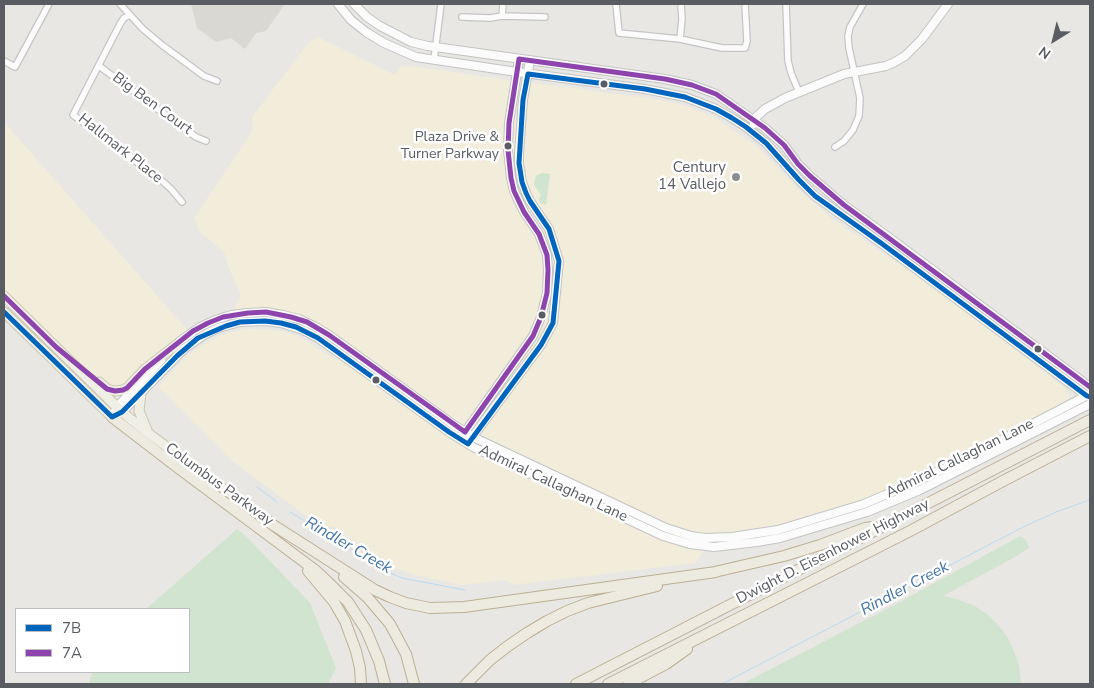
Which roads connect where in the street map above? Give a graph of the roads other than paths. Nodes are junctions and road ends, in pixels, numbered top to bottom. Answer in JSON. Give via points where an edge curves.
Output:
{"nodes":[{"id":1,"x":49,"y":4,"type":"edge"},
{"id":2,"x":120,"y":4,"type":"edge"},
{"id":3,"x":338,"y":4,"type":"edge"},
{"id":4,"x":354,"y":4,"type":"edge"},
{"id":5,"x":441,"y":4,"type":"edge"},
{"id":6,"x":502,"y":4,"type":"edge"},
{"id":7,"x":616,"y":4,"type":"edge"},
{"id":8,"x":681,"y":4,"type":"edge"},
{"id":9,"x":745,"y":4,"type":"edge"},
{"id":10,"x":786,"y":4,"type":"edge"},
{"id":11,"x":863,"y":4,"type":"edge"},
{"id":12,"x":948,"y":4,"type":"edge"},
{"id":13,"x":130,"y":15,"type":"junction"},
{"id":14,"x":502,"y":16,"type":"junction"},
{"id":15,"x":545,"y":17,"type":"dead end"},
{"id":16,"x":462,"y":18,"type":"dead end"},
{"id":17,"x":680,"y":39,"type":"junction"},
{"id":18,"x":435,"y":47,"type":"junction"},
{"id":19,"x":519,"y":59,"type":"junction"},
{"id":20,"x":434,"y":60,"type":"junction"},
{"id":21,"x":530,"y":60,"type":"junction"},
{"id":22,"x":4,"y":61,"type":"edge"},
{"id":23,"x":98,"y":66,"type":"junction"},
{"id":24,"x":517,"y":72,"type":"junction"},
{"id":25,"x":854,"y":72,"type":"junction"},
{"id":26,"x":528,"y":74,"type":"junction"},
{"id":27,"x":217,"y":81,"type":"dead end"},
{"id":28,"x":799,"y":92,"type":"junction"},
{"id":29,"x":754,"y":119,"type":"junction"},
{"id":30,"x":206,"y":141,"type":"dead end"},
{"id":31,"x":766,"y":143,"type":"junction"},
{"id":32,"x":835,"y":147,"type":"dead end"},
{"id":33,"x":182,"y":202,"type":"dead end"},
{"id":34,"x":4,"y":296,"type":"edge"},
{"id":35,"x":4,"y":312,"type":"edge"},
{"id":36,"x":176,"y":345,"type":"junction"},
{"id":37,"x":56,"y":347,"type":"junction"},
{"id":38,"x":1090,"y":387,"type":"edge"},
{"id":39,"x":141,"y":393,"type":"junction"},
{"id":40,"x":1089,"y":398,"type":"edge"},
{"id":41,"x":120,"y":409,"type":"junction"},
{"id":42,"x":112,"y":417,"type":"junction"},
{"id":43,"x":1090,"y":420,"type":"edge"},
{"id":44,"x":148,"y":433,"type":"junction"},
{"id":45,"x":462,"y":436,"type":"junction"},
{"id":46,"x":1090,"y":436,"type":"edge"},
{"id":47,"x":470,"y":440,"type":"junction"},
{"id":48,"x":266,"y":520,"type":"junction"},
{"id":49,"x":885,"y":526,"type":"junction"},
{"id":50,"x":292,"y":553,"type":"junction"},
{"id":51,"x":716,"y":572,"type":"junction"},
{"id":52,"x":361,"y":620,"type":"junction"},
{"id":53,"x":705,"y":636,"type":"junction"},
{"id":54,"x":361,"y":684,"type":"edge"},
{"id":55,"x":377,"y":684,"type":"edge"},
{"id":56,"x":384,"y":684,"type":"edge"},
{"id":57,"x":414,"y":684,"type":"edge"},
{"id":58,"x":466,"y":684,"type":"edge"},
{"id":59,"x":576,"y":684,"type":"edge"},
{"id":60,"x":608,"y":684,"type":"edge"},
{"id":61,"x":628,"y":684,"type":"edge"}],
"edges":[{"from":1,"to":22,"type":"street","via":[[15,67]]},
{"from":2,"to":13,"type":"street"},
{"from":3,"to":20,"type":"street","via":[[366,32],[384,43],[416,57]]},
{"from":4,"to":18,"type":"street","via":[[380,26],[411,42]]},
{"from":5,"to":18,"type":"street"},
{"from":6,"to":14,"type":"street"},
{"from":7,"to":17,"type":"street","via":[[619,32]]},
{"from":8,"to":17,"type":"street"},
{"from":9,"to":17,"type":"street","via":[[745,48],[722,48]]},
{"from":10,"to":28,"type":"street","via":[[788,61]]},
{"from":11,"to":25,"type":"street","via":[[848,36]]},
{"from":12,"to":25,"type":"street","via":[[905,56],[886,66]]},
{"from":13,"to":23,"type":"street","name":"Hallmark Place","via":[[120,24]]},
{"from":13,"to":27,"type":"street","via":[[162,45],[204,76]]},
{"from":14,"to":15,"type":"street"},
{"from":14,"to":16,"type":"street"},
{"from":18,"to":19,"type":"street"},
{"from":18,"to":20,"type":"street"},
{"from":19,"to":21,"type":"street"},
{"from":19,"to":24,"type":"street"},
{"from":20,"to":24,"type":"street"},
{"from":21,"to":26,"type":"street"},
{"from":21,"to":29,"type":"street","via":[[692,85],[716,94]]},
{"from":23,"to":30,"type":"street","name":"Big Ben Court"},
{"from":23,"to":33,"type":"street","name":"Hallmark Place","via":[[73,115],[160,179]]},
{"from":24,"to":26,"type":"street"},
{"from":24,"to":45,"type":"street","via":[[509,123],[511,178],[514,191],[539,234],[547,256],[547,293],[534,336]]},
{"from":25,"to":28,"type":"street"},
{"from":25,"to":32,"type":"street","via":[[860,98],[859,116],[853,130]]},
{"from":26,"to":31,"type":"street","via":[[685,97],[732,118]]},
{"from":26,"to":47,"type":"street","via":[[519,163],[526,193],[549,230],[559,261],[553,323],[532,358]]},
{"from":28,"to":29,"type":"street","via":[[768,107]]},
{"from":29,"to":31,"type":"street","via":[[755,128],[764,136]]},
{"from":29,"to":38,"type":"street","via":[[784,145],[810,176],[844,205]]},
{"from":31,"to":40,"type":"street","via":[[815,196]]},
{"from":34,"to":37,"type":"main road","name":"Columbus Parkway"},
{"from":35,"to":42,"type":"main road","name":"Columbus Parkway"},
{"from":36,"to":37,"type":"main road","via":[[127,388],[117,391],[107,389]]},
{"from":36,"to":41,"type":"street","name":"Admiral Callaghan Lane"},
{"from":36,"to":45,"type":"street","name":"Admiral Callaghan Lane","via":[[200,327],[231,315],[274,313],[307,322],[329,335]]},
{"from":37,"to":41,"type":"main road","name":"Columbus Parkway"},
{"from":39,"to":41,"type":"street","name":"Admiral Callaghan Lane"},
{"from":39,"to":44,"type":"main road","via":[[138,411]]},
{"from":39,"to":45,"type":"street","name":"Admiral Callaghan Lane","via":[[185,348],[204,334],[240,322],[273,322],[296,327],[318,338]]},
{"from":40,"to":47,"type":"street","name":"Admiral Callaghan Lane","via":[[864,504],[778,530],[722,538],[674,531]]},
{"from":41,"to":42,"type":"street","name":"Admiral Callaghan Lane"},
{"from":41,"to":44,"type":"main road","name":"Columbus Parkway"},
{"from":42,"to":50,"type":"highway","name":"Columbus Parkway"},
{"from":43,"to":49,"type":"highway","name":"Dwight D. Eisenhower Highway"},
{"from":44,"to":48,"type":"main road","name":"Columbus Parkway"},
{"from":45,"to":47,"type":"street","name":"Admiral Callaghan Lane"},
{"from":46,"to":53,"type":"highway","name":"Dwight D. Eisenhower Highway"},
{"from":48,"to":51,"type":"highway","via":[[375,590],[406,603],[430,608],[464,608]]},
{"from":48,"to":57,"type":"highway","name":"Columbus Parkway","via":[[376,606],[401,643]]},
{"from":49,"to":51,"type":"highway","via":[[865,528],[790,554]]},
{"from":49,"to":59,"type":"highway","name":"Dwight D. Eisenhower Highway"},
{"from":50,"to":52,"type":"highway","name":"Columbus Parkway","via":[[331,585]]},
{"from":50,"to":54,"type":"highway","via":[[329,595],[342,616],[356,651]]},
{"from":51,"to":58,"type":"highway","via":[[619,594],[567,611],[517,639]]},
{"from":52,"to":55,"type":"highway","via":[[374,661]]},
{"from":52,"to":56,"type":"highway","name":"Columbus Parkway","via":[[377,656]]},
{"from":53,"to":60,"type":"highway","name":"Dwight D. Eisenhower Highway"},
{"from":53,"to":61,"type":"highway","via":[[666,664]]}]}
